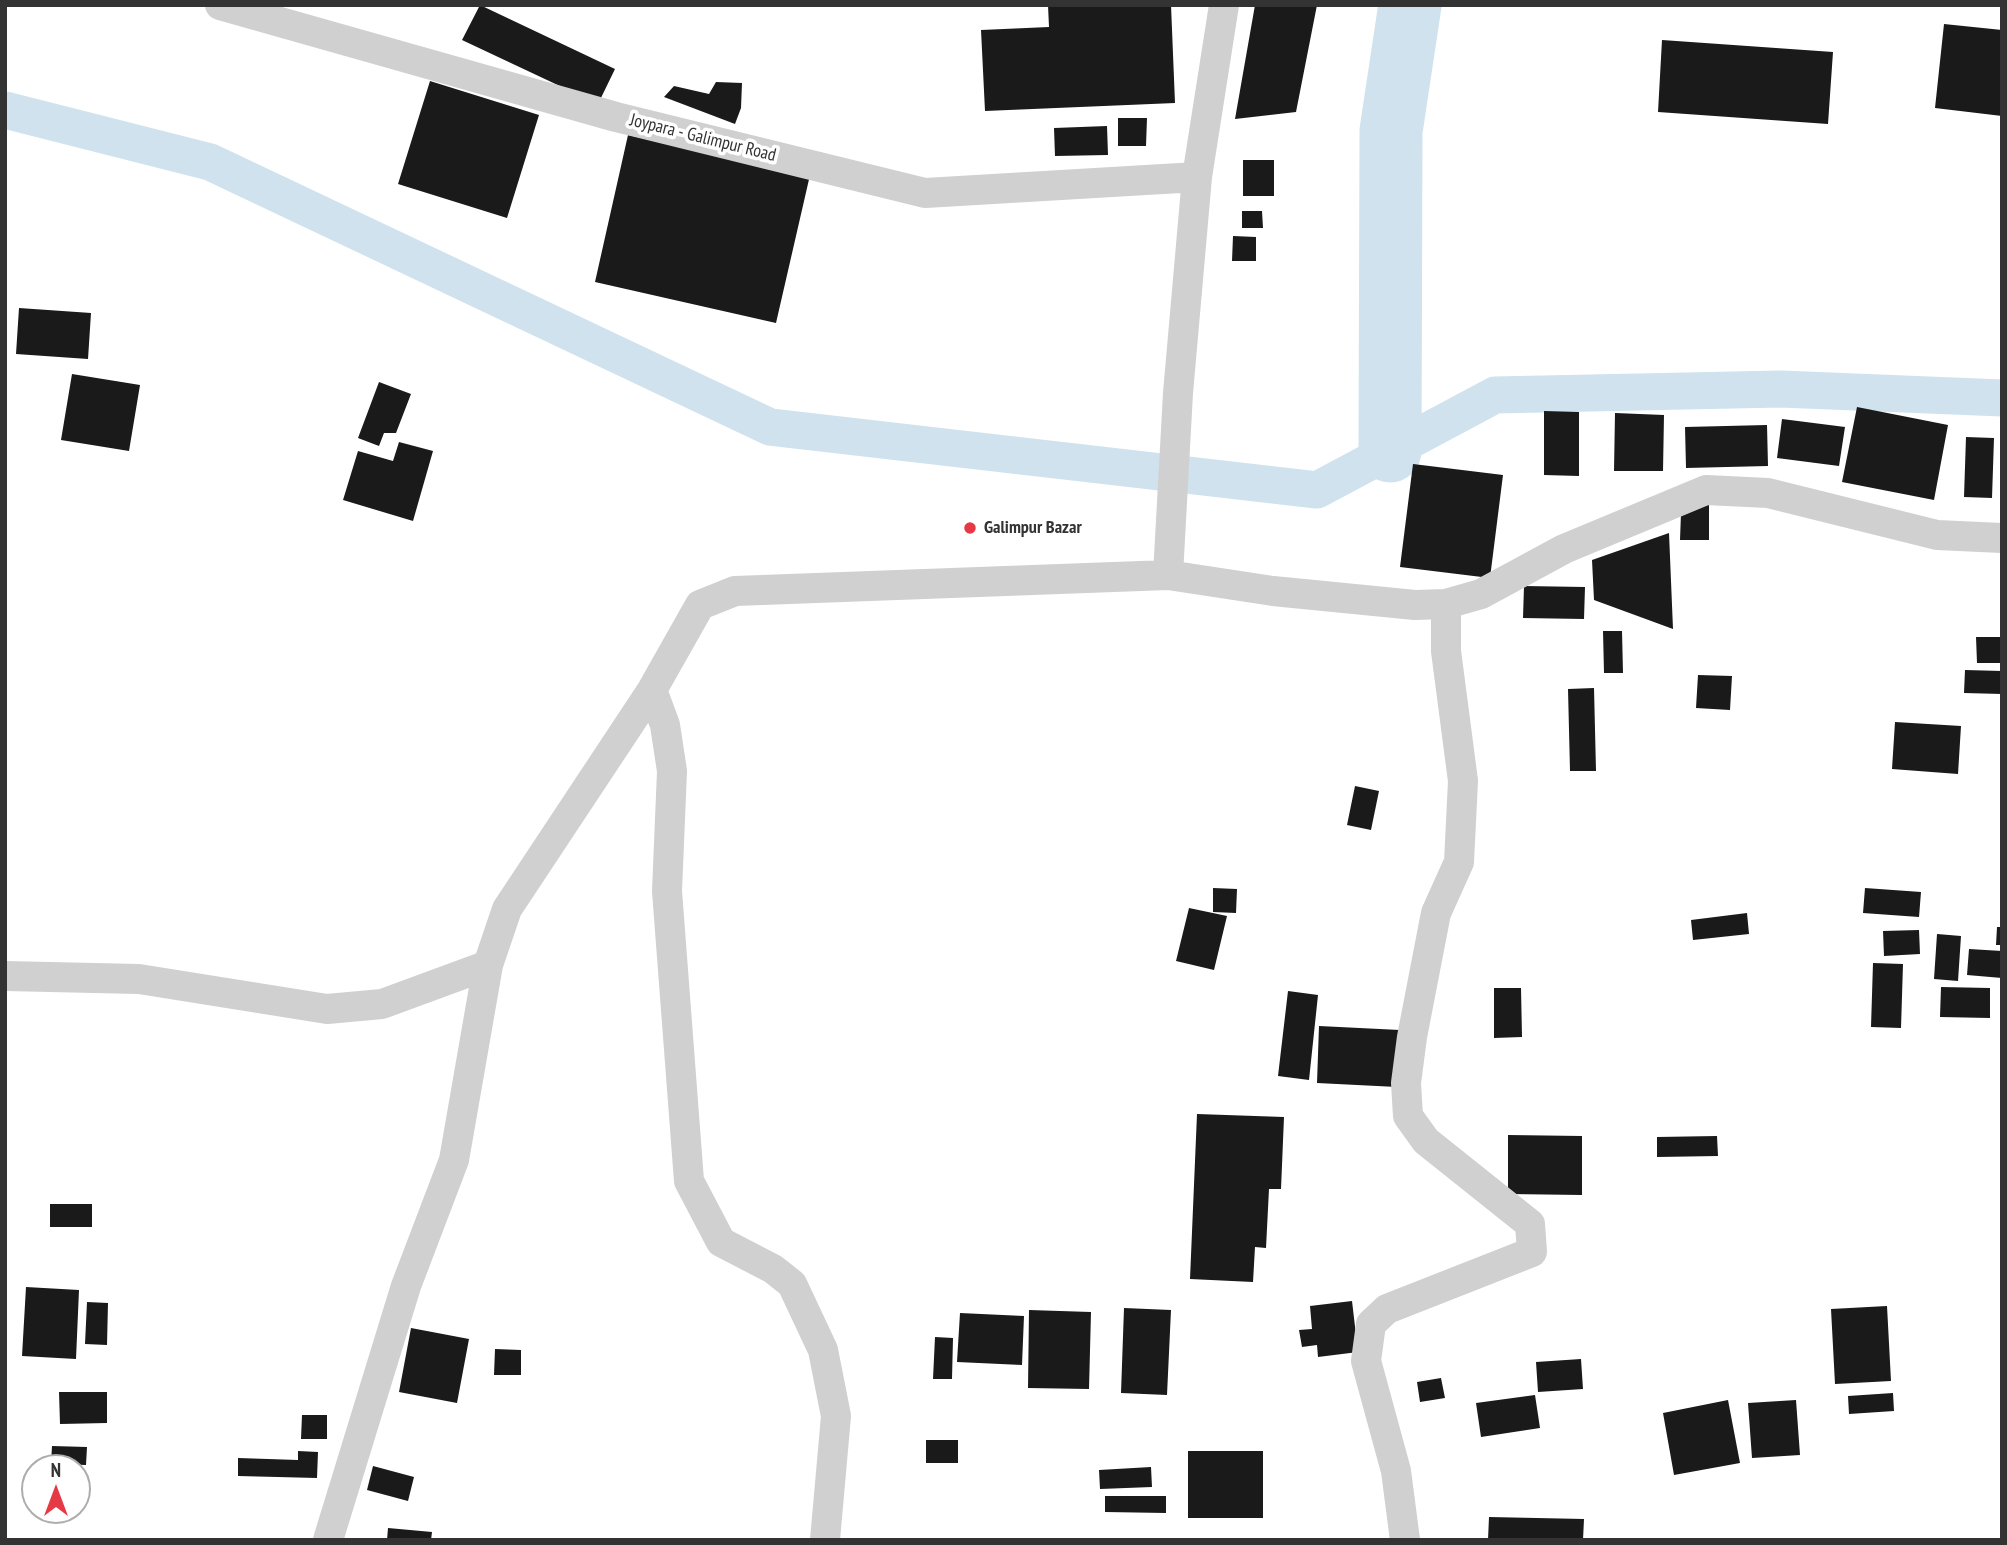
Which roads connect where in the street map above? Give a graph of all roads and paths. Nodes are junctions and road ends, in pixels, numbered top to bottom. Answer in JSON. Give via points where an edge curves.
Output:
{"nodes":[{"id":1,"x":220,"y":5,"type":"edge"},
{"id":2,"x":1224,"y":5,"type":"edge"},
{"id":3,"x":1197,"y":177,"type":"junction"},
{"id":4,"x":2002,"y":538,"type":"edge"},
{"id":5,"x":1168,"y":575,"type":"junction"},
{"id":6,"x":1446,"y":604,"type":"junction"},
{"id":7,"x":652,"y":690,"type":"junction"},
{"id":8,"x":488,"y":965,"type":"junction"},
{"id":9,"x":5,"y":976,"type":"edge"},
{"id":10,"x":327,"y":1540,"type":"edge"},
{"id":11,"x":825,"y":1540,"type":"edge"},
{"id":12,"x":1405,"y":1540,"type":"edge"}],
"edges":[{"from":1,"to":3,"type":"street","name":"Joypara - Galimpur Road","via":[[616,117],[925,193]]},
{"from":2,"to":3,"type":"street"},
{"from":3,"to":5,"type":"street"},
{"from":4,"to":6,"type":"street","via":[[1937,535],[1768,493],[1706,490],[1564,549],[1481,594]]},
{"from":5,"to":6,"type":"street","via":[[1273,591]]},
{"from":5,"to":7,"type":"street","via":[[735,591],[700,605]]},
{"from":6,"to":12,"type":"street","via":[[1446,650],[1463,781],[1459,862],[1436,913],[1406,1083],[1408,1116],[1426,1141],[1530,1224],[1532,1252],[1387,1309],[1371,1324],[1366,1361],[1395,1471]]},
{"from":7,"to":8,"type":"street","via":[[507,909]]},
{"from":7,"to":11,"type":"street","via":[[665,725],[672,771],[667,891],[689,1181],[721,1242],[792,1284],[823,1350],[836,1416]]},
{"from":8,"to":9,"type":"street","via":[[382,1003],[327,1009],[139,979]]},
{"from":8,"to":10,"type":"street","via":[[454,1160],[406,1286]]}]}
